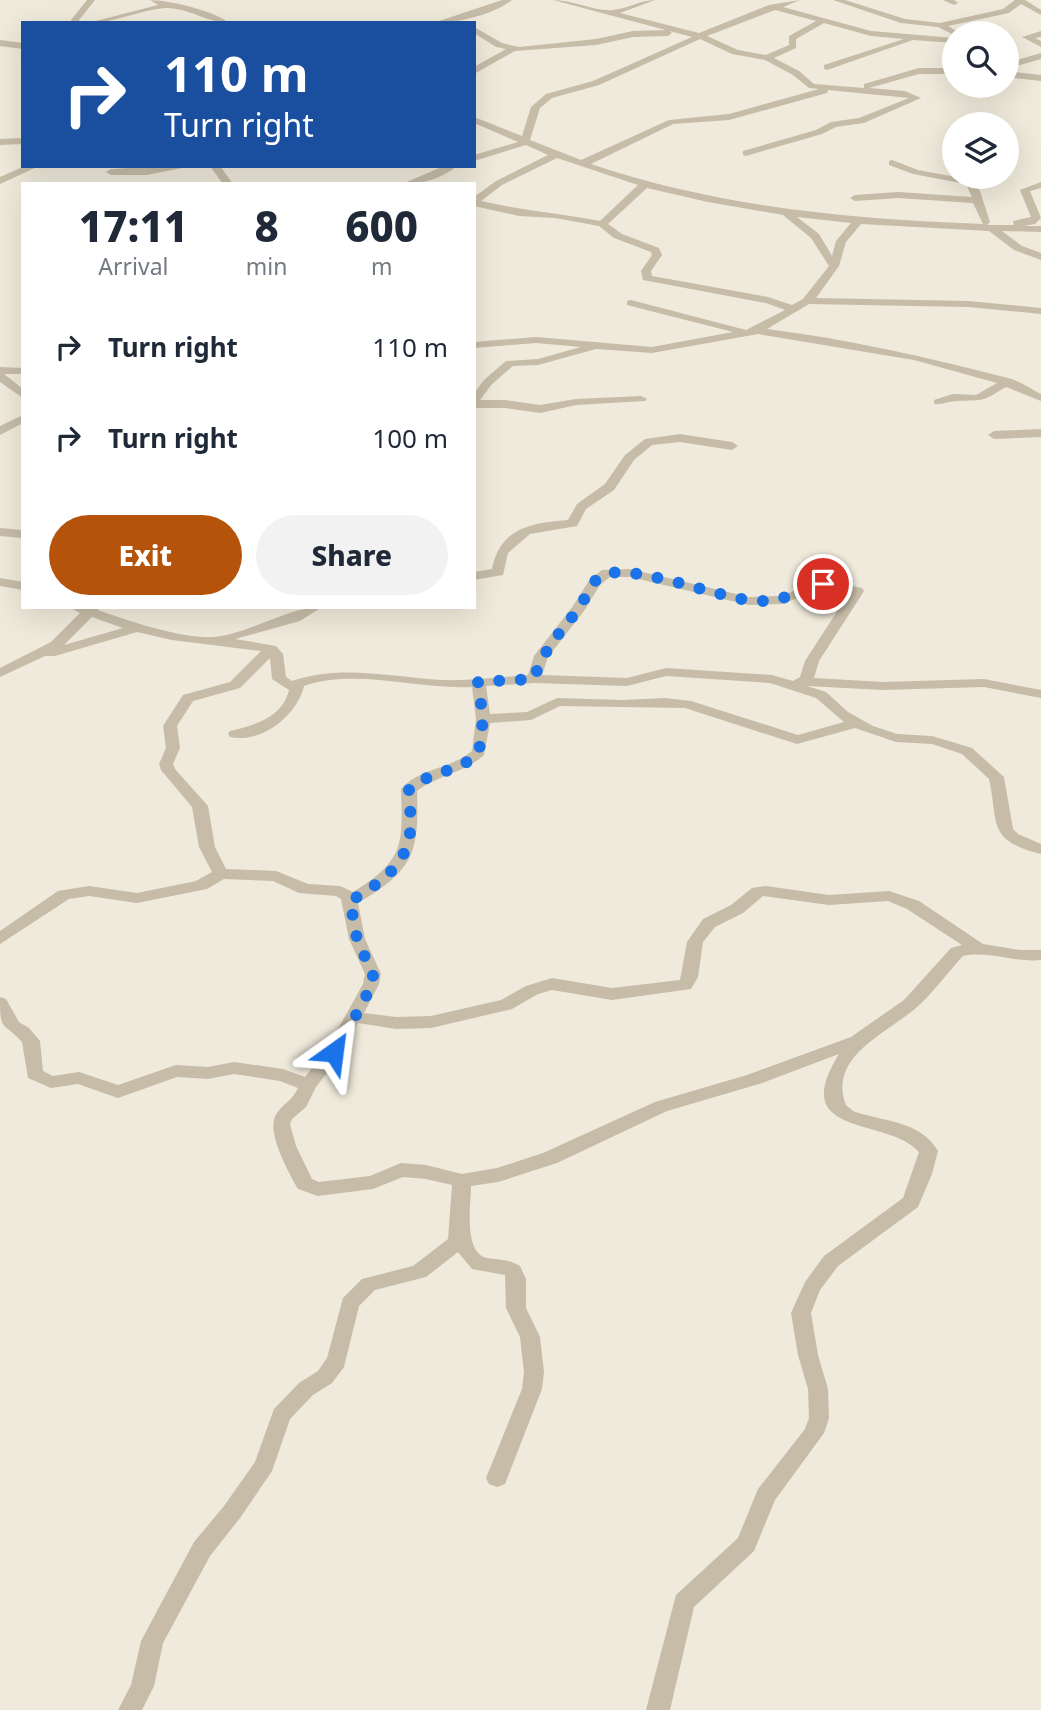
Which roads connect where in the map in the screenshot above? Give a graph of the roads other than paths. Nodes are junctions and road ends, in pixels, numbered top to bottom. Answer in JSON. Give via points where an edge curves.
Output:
{"nodes":[{"id":1,"x":91,"y":0,"type":"edge"},
{"id":2,"x":154,"y":0,"type":"edge"},
{"id":3,"x":508,"y":0,"type":"edge"},
{"id":4,"x":557,"y":0,"type":"edge"},
{"id":5,"x":651,"y":0,"type":"edge"},
{"id":6,"x":796,"y":0,"type":"edge"},
{"id":7,"x":837,"y":0,"type":"edge"},
{"id":8,"x":1019,"y":1,"type":"edge"},
{"id":9,"x":857,"y":4,"type":"edge"},
{"id":10,"x":163,"y":6,"type":"junction"},
{"id":11,"x":772,"y":7,"type":"junction"},
{"id":12,"x":612,"y":13,"type":"junction"},
{"id":13,"x":1041,"y":13,"type":"edge"},
{"id":14,"x":820,"y":20,"type":"junction"},
{"id":15,"x":75,"y":21,"type":"edge"},
{"id":16,"x":100,"y":21,"type":"edge"},
{"id":17,"x":221,"y":21,"type":"edge"},
{"id":18,"x":457,"y":21,"type":"edge"},
{"id":19,"x":940,"y":25,"type":"joint"},
{"id":20,"x":476,"y":30,"type":"edge"},
{"id":21,"x":694,"y":34,"type":"junction"},
{"id":22,"x":1041,"y":34,"type":"edge"},
{"id":23,"x":918,"y":37,"type":"junction"},
{"id":24,"x":942,"y":38,"type":"edge"},
{"id":25,"x":0,"y":43,"type":"edge"},
{"id":26,"x":1041,"y":44,"type":"edge"},
{"id":27,"x":480,"y":45,"type":"dead end"},
{"id":28,"x":21,"y":46,"type":"edge"},
{"id":29,"x":510,"y":49,"type":"junction"},
{"id":30,"x":1041,"y":56,"type":"edge"},
{"id":31,"x":767,"y":58,"type":"junction"},
{"id":32,"x":1019,"y":62,"type":"edge"},
{"id":33,"x":827,"y":67,"type":"dead end"},
{"id":34,"x":476,"y":70,"type":"edge"},
{"id":35,"x":942,"y":71,"type":"edge"},
{"id":36,"x":1019,"y":77,"type":"edge"},
{"id":37,"x":1041,"y":78,"type":"edge"},
{"id":38,"x":834,"y":90,"type":"junction"},
{"id":39,"x":476,"y":121,"type":"edge"},
{"id":40,"x":21,"y":141,"type":"edge"},
{"id":41,"x":0,"y":142,"type":"edge"},
{"id":42,"x":526,"y":142,"type":"junction"},
{"id":43,"x":747,"y":153,"type":"dead end"},
{"id":44,"x":556,"y":155,"type":"junction"},
{"id":45,"x":476,"y":157,"type":"edge"},
{"id":46,"x":892,"y":163,"type":"dead end"},
{"id":47,"x":581,"y":164,"type":"junction"},
{"id":48,"x":29,"y":168,"type":"edge"},
{"id":49,"x":174,"y":168,"type":"edge"},
{"id":50,"x":448,"y":168,"type":"edge"},
{"id":51,"x":110,"y":169,"type":"edge"},
{"id":52,"x":0,"y":181,"type":"edge"},
{"id":53,"x":414,"y":182,"type":"edge"},
{"id":54,"x":644,"y":185,"type":"junction"},
{"id":55,"x":1041,"y":185,"type":"edge"},
{"id":56,"x":855,"y":198,"type":"dead end"},
{"id":57,"x":977,"y":200,"type":"junction"},
{"id":58,"x":476,"y":201,"type":"edge"},
{"id":59,"x":476,"y":203,"type":"edge"},
{"id":60,"x":783,"y":213,"type":"junction"},
{"id":61,"x":859,"y":220,"type":"junction"},
{"id":62,"x":602,"y":224,"type":"junction"},
{"id":63,"x":989,"y":228,"type":"junction"},
{"id":64,"x":1041,"y":229,"type":"edge"},
{"id":65,"x":1041,"y":240,"type":"edge"},
{"id":66,"x":1041,"y":257,"type":"edge"},
{"id":67,"x":834,"y":264,"type":"junction"},
{"id":68,"x":807,"y":301,"type":"junction"},
{"id":69,"x":631,"y":303,"type":"dead end"},
{"id":70,"x":793,"y":309,"type":"junction"},
{"id":71,"x":1041,"y":311,"type":"edge"},
{"id":72,"x":753,"y":332,"type":"junction"},
{"id":73,"x":476,"y":345,"type":"edge"},
{"id":74,"x":596,"y":346,"type":"junction"},
{"id":75,"x":0,"y":370,"type":"edge"},
{"id":76,"x":21,"y":371,"type":"edge"},
{"id":77,"x":0,"y":376,"type":"edge"},
{"id":78,"x":1008,"y":381,"type":"junction"},
{"id":79,"x":21,"y":393,"type":"edge"},
{"id":80,"x":1041,"y":398,"type":"edge"},
{"id":81,"x":476,"y":399,"type":"edge"},
{"id":82,"x":641,"y":399,"type":"dead end"},
{"id":83,"x":476,"y":402,"type":"edge"},
{"id":84,"x":938,"y":402,"type":"dead end"},
{"id":85,"x":21,"y":419,"type":"edge"},
{"id":86,"x":0,"y":431,"type":"edge"},
{"id":87,"x":1041,"y":433,"type":"edge"},
{"id":88,"x":994,"y":435,"type":"dead end"},
{"id":89,"x":732,"y":446,"type":"dead end"},
{"id":90,"x":0,"y":532,"type":"edge"},
{"id":91,"x":21,"y":534,"type":"edge"},
{"id":92,"x":476,"y":576,"type":"edge"},
{"id":93,"x":0,"y":582,"type":"edge"},
{"id":94,"x":21,"y":586,"type":"edge"},
{"id":95,"x":85,"y":609,"type":"edge"},
{"id":96,"x":89,"y":609,"type":"edge"},
{"id":97,"x":311,"y":609,"type":"edge"},
{"id":98,"x":137,"y":628,"type":"junction"},
{"id":99,"x":215,"y":641,"type":"junction"},
{"id":100,"x":271,"y":649,"type":"junction"},
{"id":101,"x":40,"y":655,"type":"junction"},
{"id":102,"x":0,"y":660,"type":"edge"},
{"id":103,"x":22,"y":662,"type":"junction"},
{"id":104,"x":0,"y":673,"type":"edge"},
{"id":105,"x":534,"y":679,"type":"junction"},
{"id":106,"x":782,"y":681,"type":"junction"},
{"id":107,"x":806,"y":681,"type":"junction"},
{"id":108,"x":478,"y":682,"type":"junction"},
{"id":109,"x":298,"y":684,"type":"junction"},
{"id":110,"x":1041,"y":694,"type":"edge"},
{"id":111,"x":483,"y":719,"type":"junction"},
{"id":112,"x":855,"y":723,"type":"junction"},
{"id":113,"x":235,"y":734,"type":"dead end"},
{"id":114,"x":1041,"y":849,"type":"edge"},
{"id":115,"x":221,"y":874,"type":"junction"},
{"id":116,"x":350,"y":901,"type":"junction"},
{"id":117,"x":0,"y":923,"type":"edge"},
{"id":118,"x":21,"y":924,"type":"junction"},
{"id":119,"x":0,"y":939,"type":"edge"},
{"id":120,"x":979,"y":949,"type":"junction"},
{"id":121,"x":1041,"y":956,"type":"edge"},
{"id":122,"x":0,"y":1003,"type":"edge"},
{"id":123,"x":355,"y":1017,"type":"junction"},
{"id":124,"x":857,"y":1041,"type":"junction"},
{"id":125,"x":308,"y":1085,"type":"junction"},
{"id":126,"x":462,"y":1181,"type":"junction"},
{"id":127,"x":460,"y":1236,"type":"junction"},
{"id":128,"x":497,"y":1478,"type":"dead end"},
{"id":129,"x":130,"y":1710,"type":"edge"},
{"id":130,"x":658,"y":1710,"type":"edge"}],
"edges":[{"from":1,"to":15,"type":"street"},
{"from":2,"to":10,"type":"street"},
{"from":3,"to":18,"type":"street"},
{"from":4,"to":12,"type":"street"},
{"from":5,"to":12,"type":"street"},
{"from":6,"to":11,"type":"street"},
{"from":7,"to":9,"type":"street"},
{"from":8,"to":13,"type":"street"},
{"from":8,"to":19,"type":"street","via":[[1006,11]]},
{"from":9,"to":14,"type":"street"},
{"from":9,"to":19,"type":"street","via":[[904,21]]},
{"from":10,"to":16,"type":"street"},
{"from":10,"to":17,"type":"street","via":[[200,11]]},
{"from":11,"to":14,"type":"street"},
{"from":11,"to":21,"type":"street"},
{"from":12,"to":21,"type":"street"},
{"from":14,"to":23,"type":"street","via":[[871,33]]},
{"from":14,"to":31,"type":"street","via":[[792,38],[793,46]]},
{"from":20,"to":29,"type":"street"},
{"from":21,"to":29,"type":"street","via":[[640,33],[588,43]]},
{"from":21,"to":31,"type":"street","via":[[735,52]]},
{"from":21,"to":42,"type":"street","via":[[653,59],[544,99],[536,107]]},
{"from":22,"to":26,"type":"street","via":[[1026,37]]},
{"from":23,"to":24,"type":"street"},
{"from":23,"to":33,"type":"street"},
{"from":25,"to":28,"type":"street"},
{"from":27,"to":29,"type":"street"},
{"from":29,"to":34,"type":"street"},
{"from":30,"to":32,"type":"street"},
{"from":31,"to":38,"type":"street","via":[[812,86]]},
{"from":35,"to":38,"type":"street","via":[[919,71]]},
{"from":36,"to":37,"type":"street"},
{"from":38,"to":43,"type":"street","via":[[916,98],[861,121],[834,124]]},
{"from":38,"to":47,"type":"street","via":[[797,96],[728,118],[667,123]]},
{"from":39,"to":42,"type":"street"},
{"from":40,"to":41,"type":"street"},
{"from":42,"to":44,"type":"street"},
{"from":42,"to":45,"type":"street"},
{"from":44,"to":47,"type":"street"},
{"from":44,"to":58,"type":"street","via":[[492,187]]},
{"from":46,"to":57,"type":"street","via":[[969,182]]},
{"from":47,"to":54,"type":"street"},
{"from":48,"to":52,"type":"street"},
{"from":49,"to":51,"type":"street","via":[[147,172]]},
{"from":50,"to":53,"type":"street"},
{"from":54,"to":60,"type":"street"},
{"from":54,"to":62,"type":"street"},
{"from":55,"to":63,"type":"street","via":[[1025,190],[1034,220]]},
{"from":56,"to":57,"type":"street","via":[[898,195]]},
{"from":57,"to":63,"type":"street"},
{"from":59,"to":62,"type":"street"},
{"from":60,"to":61,"type":"street"},
{"from":60,"to":67,"type":"street","via":[[811,232]]},
{"from":61,"to":63,"type":"street"},
{"from":61,"to":67,"type":"street","via":[[841,241]]},
{"from":62,"to":70,"type":"street","via":[[618,236],[655,250],[657,255],[646,271],[650,280],[768,300]]},
{"from":63,"to":64,"type":"street"},
{"from":63,"to":65,"type":"street"},
{"from":63,"to":66,"type":"street"},
{"from":67,"to":68,"type":"street"},
{"from":68,"to":70,"type":"street"},
{"from":68,"to":71,"type":"street","via":[[968,304]]},
{"from":69,"to":72,"type":"street"},
{"from":70,"to":72,"type":"street"},
{"from":72,"to":74,"type":"street","via":[[652,350]]},
{"from":72,"to":78,"type":"street","via":[[937,360]]},
{"from":73,"to":74,"type":"street","via":[[536,340]]},
{"from":74,"to":81,"type":"street","via":[[538,362],[510,363]]},
{"from":75,"to":76,"type":"street"},
{"from":77,"to":79,"type":"street"},
{"from":78,"to":80,"type":"street"},
{"from":78,"to":84,"type":"street","via":[[978,399],[953,397]]},
{"from":82,"to":83,"type":"street","via":[[540,409]]},
{"from":85,"to":86,"type":"street"},
{"from":87,"to":88,"type":"street"},
{"from":89,"to":92,"type":"street","via":[[696,438],[649,442],[629,458],[610,487],[583,505],[572,523],[528,529],[502,552],[498,572]]},
{"from":90,"to":91,"type":"street"},
{"from":93,"to":94,"type":"street"},
{"from":95,"to":101,"type":"street","via":[[57,645]]},
{"from":96,"to":98,"type":"street"},
{"from":97,"to":99,"type":"street"},
{"from":98,"to":99,"type":"street"},
{"from":98,"to":101,"type":"street"},
{"from":99,"to":100,"type":"street"},
{"from":100,"to":109,"type":"street","via":[[279,660],[279,679],[286,685]]},
{"from":100,"to":115,"type":"street","via":[[235,685],[191,695],[170,726],[173,748],[166,762],[168,770],[200,806],[207,847]]},
{"from":101,"to":103,"type":"street"},
{"from":102,"to":103,"type":"street"},
{"from":103,"to":104,"type":"street"},
{"from":105,"to":106,"type":"street","via":[[627,682],[666,672]]},
{"from":105,"to":107,"type":"street","via":[[541,656],[595,582],[616,572],[749,601],[782,600],[823,584],[857,592],[812,661]]},
{"from":105,"to":108,"type":"street"},
{"from":106,"to":107,"type":"street"},
{"from":106,"to":112,"type":"street","via":[[821,695]]},
{"from":107,"to":110,"type":"street","via":[[883,686],[984,683]]},
{"from":108,"to":109,"type":"street","via":[[430,684],[330,676]]},
{"from":108,"to":111,"type":"street"},
{"from":109,"to":113,"type":"street","via":[[292,705],[274,721]]},
{"from":111,"to":112,"type":"street","via":[[531,716],[557,702],[579,701],[686,704],[797,740]]},
{"from":111,"to":116,"type":"street","via":[[479,752],[473,759],[409,789],[407,846],[388,877]]},
{"from":112,"to":114,"type":"street","via":[[885,735],[945,743],[967,751],[996,777],[1003,822],[1010,836]]},
{"from":115,"to":116,"type":"street","via":[[276,876],[305,889],[344,893]]},
{"from":115,"to":118,"type":"street","via":[[201,886],[137,898],[77,891],[53,901]]},
{"from":116,"to":123,"type":"street","via":[[357,939],[373,975]]},
{"from":117,"to":118,"type":"street"},
{"from":118,"to":119,"type":"street"},
{"from":120,"to":121,"type":"street"},
{"from":120,"to":123,"type":"street","via":[[913,905],[889,896],[829,900],[766,891],[709,923],[695,942],[685,985],[611,993],[552,984],[506,1005],[431,1022]]},
{"from":120,"to":124,"type":"street","via":[[967,948],[950,957],[910,1004]]},
{"from":122,"to":125,"type":"street","via":[[12,1026],[31,1041],[32,1071],[49,1082],[79,1079],[118,1092],[176,1071],[233,1068],[283,1075]]},
{"from":123,"to":125,"type":"street"},
{"from":124,"to":126,"type":"street","via":[[752,1080],[662,1106],[550,1158]]},
{"from":124,"to":130,"type":"street","via":[[834,1081],[835,1104],[849,1118],[899,1127],[923,1142],[929,1151],[923,1174],[911,1202],[831,1261],[812,1287],[801,1313],[818,1389],[819,1418],[814,1433],[766,1495],[746,1544],[684,1602]]},
{"from":125,"to":126,"type":"street","via":[[303,1100],[281,1124],[305,1184],[337,1189],[412,1169]]},
{"from":126,"to":127,"type":"street"},
{"from":127,"to":128,"type":"street","via":[[474,1261],[513,1271],[517,1312],[534,1356],[531,1390]]},
{"from":127,"to":129,"type":"street","via":[[426,1268],[369,1284],[350,1303],[337,1361],[281,1416],[264,1465],[202,1549],[152,1641],[142,1686]]}]}
